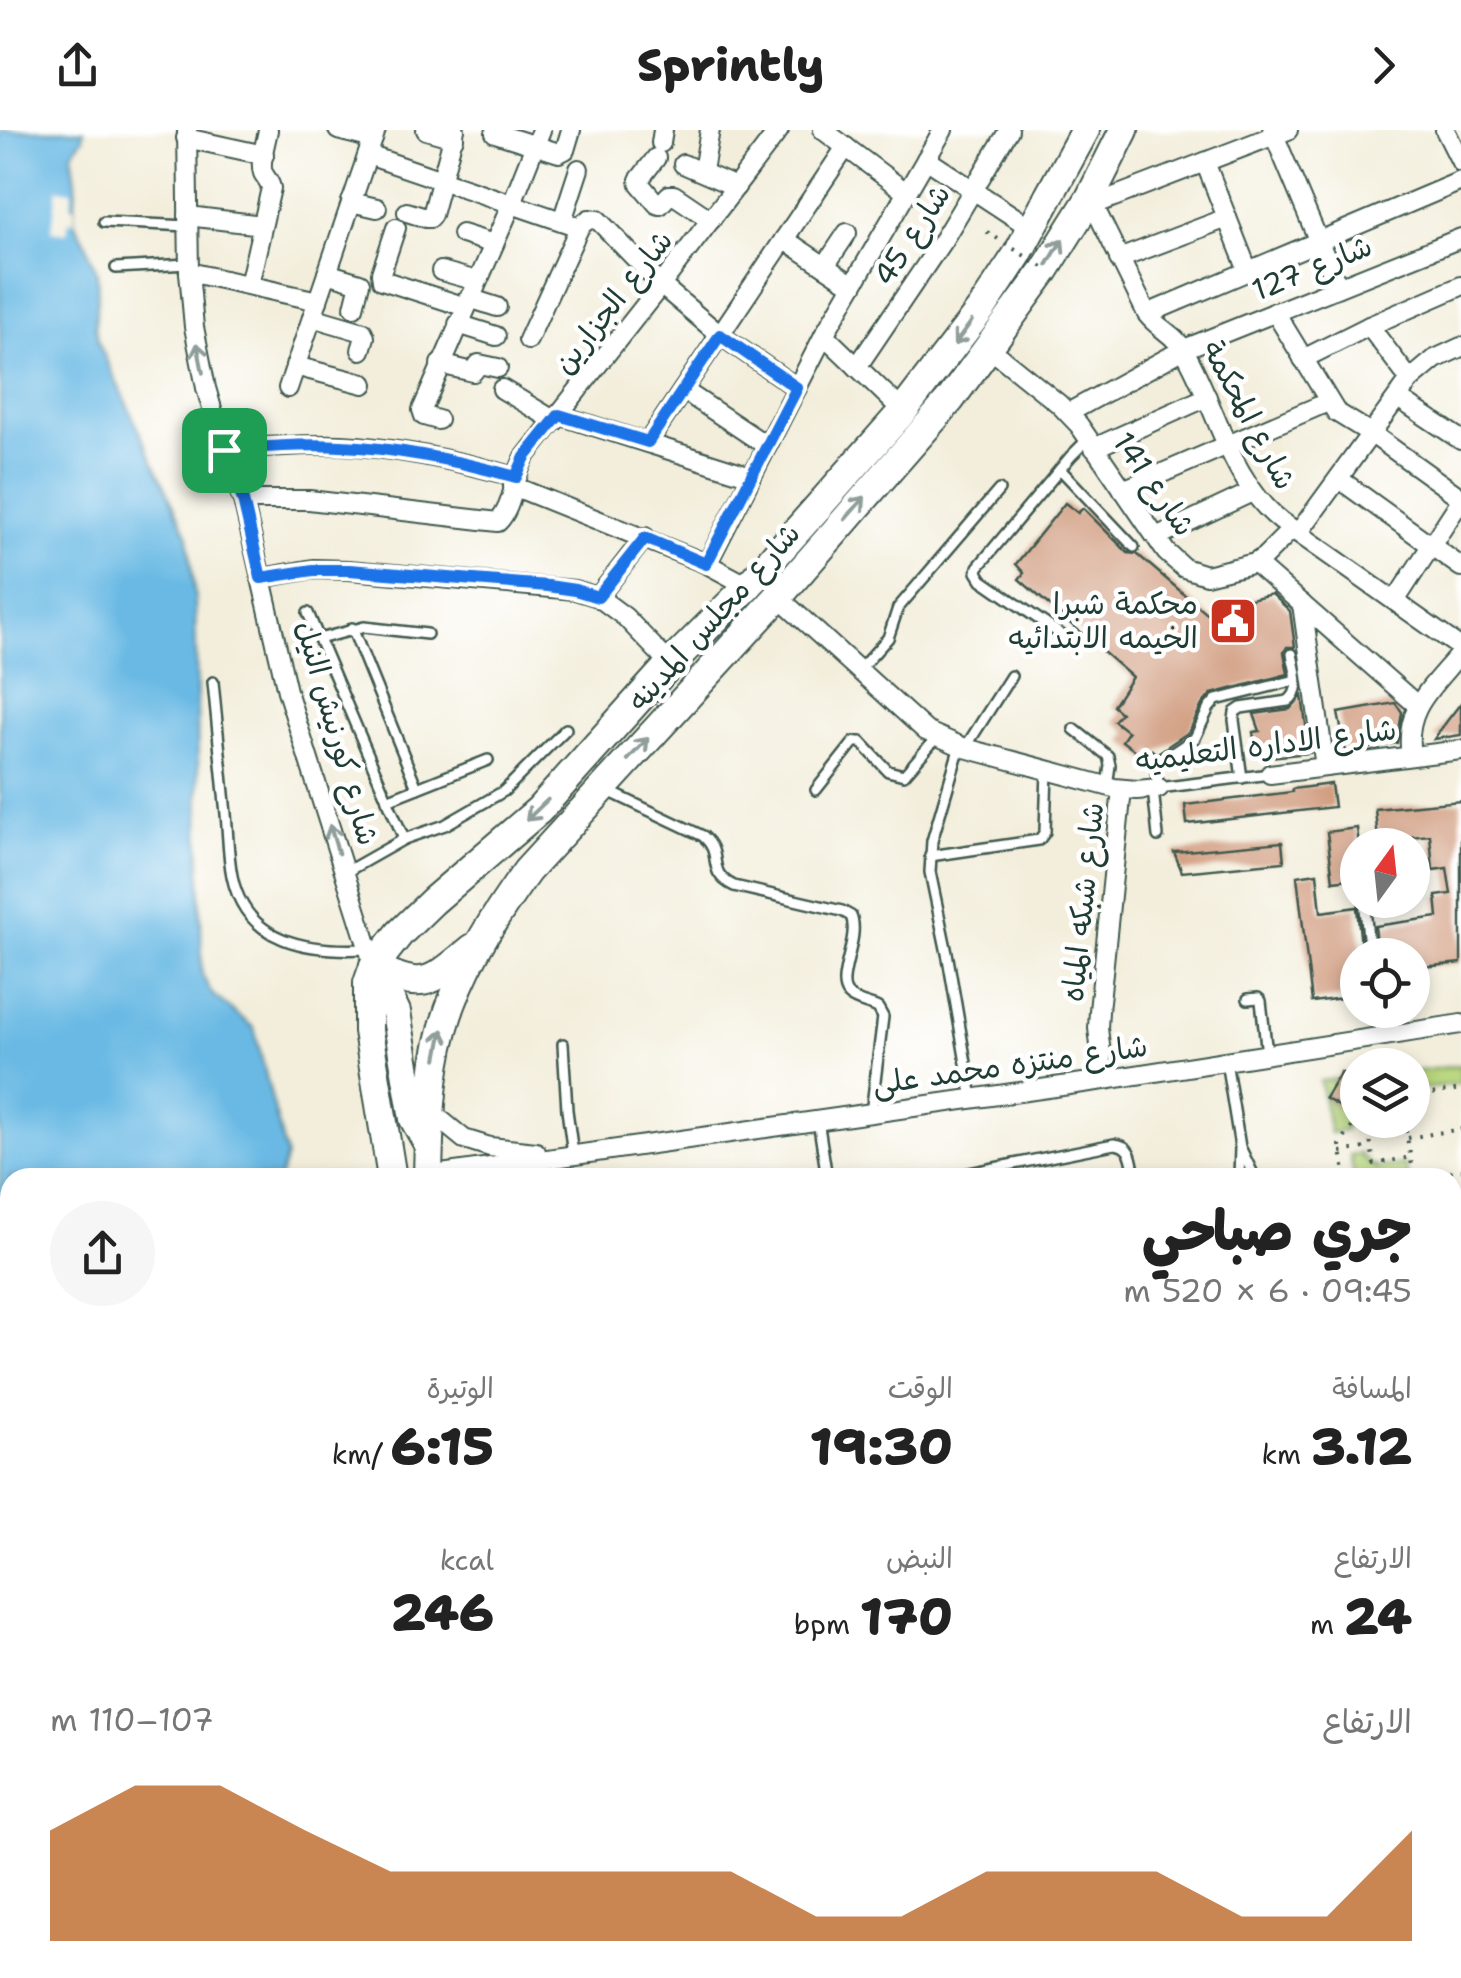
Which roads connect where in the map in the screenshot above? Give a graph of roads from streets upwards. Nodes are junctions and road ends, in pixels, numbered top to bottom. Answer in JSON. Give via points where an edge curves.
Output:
{"nodes":[{"id":1,"x":268,"y":130,"type":"edge"},
{"id":2,"x":338,"y":130,"type":"edge"},
{"id":3,"x":426,"y":130,"type":"edge"},
{"id":4,"x":571,"y":130,"type":"edge"},
{"id":5,"x":710,"y":130,"type":"edge"},
{"id":6,"x":779,"y":130,"type":"edge"},
{"id":7,"x":823,"y":130,"type":"edge"},
{"id":8,"x":942,"y":130,"type":"edge"},
{"id":9,"x":1009,"y":130,"type":"edge"},
{"id":10,"x":1085,"y":130,"type":"edge"},
{"id":11,"x":1124,"y":130,"type":"edge"},
{"id":12,"x":1445,"y":130,"type":"edge"},
{"id":13,"x":1278,"y":132,"type":"edge"},
{"id":14,"x":495,"y":133,"type":"dead end"},
{"id":15,"x":186,"y":134,"type":"edge"},
{"id":16,"x":454,"y":134,"type":"edge"},
{"id":17,"x":538,"y":138,"type":"edge"},
{"id":18,"x":372,"y":142,"type":"edge"},
{"id":19,"x":660,"y":143,"type":"edge"},
{"id":20,"x":846,"y":147,"type":"junction"},
{"id":21,"x":264,"y":155,"type":"junction"},
{"id":22,"x":926,"y":159,"type":"junction"},
{"id":23,"x":1204,"y":162,"type":"junction"},
{"id":24,"x":1461,"y":162,"type":"edge"},
{"id":25,"x":683,"y":164,"type":"dead end"},
{"id":26,"x":579,"y":169,"type":"dead end"},
{"id":27,"x":703,"y":171,"type":"junction"},
{"id":28,"x":442,"y":180,"type":"junction"},
{"id":29,"x":1461,"y":180,"type":"edge"},
{"id":30,"x":736,"y":187,"type":"junction"},
{"id":31,"x":974,"y":190,"type":"junction"},
{"id":32,"x":907,"y":192,"type":"junction"},
{"id":33,"x":352,"y":202,"type":"junction"},
{"id":34,"x":1092,"y":202,"type":"junction"},
{"id":35,"x":512,"y":204,"type":"junction"},
{"id":36,"x":377,"y":208,"type":"dead end"},
{"id":37,"x":1227,"y":218,"type":"junction"},
{"id":38,"x":711,"y":220,"type":"junction"},
{"id":39,"x":188,"y":221,"type":"junction"},
{"id":40,"x":571,"y":224,"type":"junction"},
{"id":41,"x":262,"y":225,"type":"junction"},
{"id":42,"x":1032,"y":228,"type":"junction"},
{"id":43,"x":847,"y":233,"type":"dead end"},
{"id":44,"x":462,"y":234,"type":"dead end"},
{"id":45,"x":1461,"y":238,"type":"edge"},
{"id":46,"x":784,"y":240,"type":"junction"},
{"id":47,"x":1319,"y":241,"type":"junction"},
{"id":48,"x":494,"y":244,"type":"junction"},
{"id":49,"x":1120,"y":259,"type":"junction"},
{"id":50,"x":825,"y":266,"type":"junction"},
{"id":51,"x":190,"y":268,"type":"junction"},
{"id":52,"x":442,"y":271,"type":"dead end"},
{"id":53,"x":1248,"y":271,"type":"junction"},
{"id":54,"x":327,"y":273,"type":"junction"},
{"id":55,"x":661,"y":284,"type":"junction"},
{"id":56,"x":853,"y":285,"type":"junction"},
{"id":57,"x":249,"y":286,"type":"junction"},
{"id":58,"x":1461,"y":286,"type":"edge"},
{"id":59,"x":1338,"y":287,"type":"junction"},
{"id":60,"x":468,"y":303,"type":"junction"},
{"id":61,"x":354,"y":307,"type":"dead end"},
{"id":62,"x":498,"y":307,"type":"dead end"},
{"id":63,"x":315,"y":309,"type":"junction"},
{"id":64,"x":1275,"y":312,"type":"junction"},
{"id":65,"x":1147,"y":314,"type":"junction"},
{"id":66,"x":1369,"y":326,"type":"junction"},
{"id":67,"x":720,"y":335,"type":"junction"},
{"id":68,"x":496,"y":336,"type":"dead end"},
{"id":69,"x":824,"y":336,"type":"junction"},
{"id":70,"x":528,"y":340,"type":"dead end"},
{"id":71,"x":988,"y":347,"type":"junction"},
{"id":72,"x":1184,"y":349,"type":"junction"},
{"id":73,"x":361,"y":350,"type":"dead end"},
{"id":74,"x":1457,"y":353,"type":"edge"},
{"id":75,"x":1303,"y":359,"type":"junction"},
{"id":76,"x":440,"y":364,"type":"junction"},
{"id":77,"x":295,"y":366,"type":"junction"},
{"id":78,"x":857,"y":367,"type":"junction"},
{"id":79,"x":498,"y":368,"type":"dead end"},
{"id":80,"x":1410,"y":380,"type":"junction"},
{"id":81,"x":364,"y":384,"type":"dead end"},
{"id":82,"x":288,"y":388,"type":"dead end"},
{"id":83,"x":797,"y":388,"type":"junction"},
{"id":84,"x":502,"y":389,"type":"dead end"},
{"id":85,"x":683,"y":390,"type":"junction"},
{"id":86,"x":1206,"y":398,"type":"junction"},
{"id":87,"x":1398,"y":398,"type":"junction"},
{"id":88,"x":1328,"y":402,"type":"junction"},
{"id":89,"x":903,"y":412,"type":"junction"},
{"id":90,"x":1068,"y":413,"type":"junction"},
{"id":91,"x":557,"y":418,"type":"junction"},
{"id":92,"x":438,"y":420,"type":"dead end"},
{"id":93,"x":1372,"y":434,"type":"junction"},
{"id":94,"x":1461,"y":440,"type":"edge"},
{"id":95,"x":648,"y":442,"type":"junction"},
{"id":96,"x":1091,"y":443,"type":"junction"},
{"id":97,"x":1228,"y":444,"type":"junction"},
{"id":98,"x":767,"y":446,"type":"junction"},
{"id":99,"x":224,"y":450,"type":"junction"},
{"id":100,"x":751,"y":476,"type":"junction"},
{"id":101,"x":1339,"y":479,"type":"junction"},
{"id":102,"x":514,"y":482,"type":"junction"},
{"id":103,"x":1124,"y":490,"type":"junction"},
{"id":104,"x":1252,"y":492,"type":"junction"},
{"id":105,"x":1461,"y":499,"type":"edge"},
{"id":106,"x":243,"y":500,"type":"junction"},
{"id":107,"x":1296,"y":531,"type":"junction"},
{"id":108,"x":1156,"y":537,"type":"junction"},
{"id":109,"x":645,"y":538,"type":"junction"},
{"id":110,"x":1431,"y":546,"type":"junction"},
{"id":111,"x":1255,"y":563,"type":"junction"},
{"id":112,"x":706,"y":564,"type":"junction"},
{"id":113,"x":1461,"y":567,"type":"edge"},
{"id":114,"x":261,"y":578,"type":"junction"},
{"id":115,"x":748,"y":586,"type":"junction"},
{"id":116,"x":778,"y":596,"type":"junction"},
{"id":117,"x":598,"y":597,"type":"junction"},
{"id":118,"x":1394,"y":600,"type":"junction"},
{"id":119,"x":1302,"y":604,"type":"junction"},
{"id":120,"x":1461,"y":650,"type":"edge"},
{"id":121,"x":670,"y":664,"type":"junction"},
{"id":122,"x":1418,"y":706,"type":"junction"},
{"id":123,"x":1461,"y":750,"type":"edge"},
{"id":124,"x":1411,"y":756,"type":"junction"},
{"id":125,"x":1325,"y":767,"type":"junction"},
{"id":126,"x":1270,"y":774,"type":"road end"},
{"id":127,"x":1114,"y":788,"type":"junction"},
{"id":128,"x":1156,"y":789,"type":"road end"},
{"id":129,"x":478,"y":944,"type":"junction"},
{"id":130,"x":371,"y":958,"type":"junction"},
{"id":131,"x":1461,"y":1024,"type":"edge"},
{"id":132,"x":1104,"y":1080,"type":"junction"},
{"id":133,"x":432,"y":1112,"type":"junction"},
{"id":134,"x":473,"y":1143,"type":"junction"},
{"id":135,"x":430,"y":1146,"type":"junction"},
{"id":136,"x":570,"y":1154,"type":"junction"},
{"id":137,"x":482,"y":1167,"type":"junction"},
{"id":138,"x":390,"y":1168,"type":"edge"},
{"id":139,"x":429,"y":1168,"type":"edge"},
{"id":140,"x":477,"y":1168,"type":"edge"}],
"edges":[{"from":1,"to":21,"type":"street"},
{"from":2,"to":18,"type":"street"},
{"from":3,"to":16,"type":"street"},
{"from":4,"to":17,"type":"street","via":[[563,153]]},
{"from":5,"to":27,"type":"street"},
{"from":6,"to":30,"type":"street","name":"شارع الجزارين"},
{"from":7,"to":20,"type":"street"},
{"from":8,"to":22,"type":"street"},
{"from":9,"to":31,"type":"street","name":"شارع 45"},
{"from":10,"to":42,"type":"highway","name":"شارع مجلس المدينه"},
{"from":11,"to":34,"type":"highway","name":"شارع مجلس المدينه"},
{"from":12,"to":24,"type":"street"},
{"from":13,"to":23,"type":"street"},
{"from":13,"to":47,"type":"street"},
{"from":14,"to":17,"type":"street"},
{"from":15,"to":21,"type":"street"},
{"from":15,"to":39,"type":"street","name":"شارع كورنيش النيل"},
{"from":16,"to":28,"type":"street"},
{"from":17,"to":35,"type":"street"},
{"from":18,"to":28,"type":"street"},
{"from":18,"to":33,"type":"street"},
{"from":19,"to":38,"type":"street","via":[[640,184],[657,204],[674,194]]},
{"from":20,"to":32,"type":"street"},
{"from":20,"to":46,"type":"street"},
{"from":21,"to":41,"type":"street","via":[[271,188]]},
{"from":22,"to":31,"type":"street"},
{"from":22,"to":32,"type":"street"},
{"from":23,"to":34,"type":"street"},
{"from":23,"to":37,"type":"street"},
{"from":25,"to":27,"type":"street"},
{"from":26,"to":40,"type":"street"},
{"from":27,"to":30,"type":"street"},
{"from":28,"to":35,"type":"street"},
{"from":28,"to":60,"type":"street","via":[[430,218],[401,220],[382,280]]},
{"from":29,"to":47,"type":"street"},
{"from":30,"to":38,"type":"street","name":"شارع الجزارين"},
{"from":31,"to":42,"type":"street"},
{"from":31,"to":78,"type":"street","name":"شارع 45"},
{"from":32,"to":56,"type":"street"},
{"from":33,"to":36,"type":"street"},
{"from":33,"to":54,"type":"street"},
{"from":34,"to":49,"type":"street","name":"شارع المحكمة"},
{"from":71,"to":34,"type":"highway","name":"شارع مجلس المدينه","one_way":true},
{"from":35,"to":40,"type":"street"},
{"from":35,"to":48,"type":"street"},
{"from":37,"to":49,"type":"street"},
{"from":37,"to":53,"type":"street"},
{"from":38,"to":55,"type":"street","name":"شارع الجزارين"},
{"from":39,"to":41,"type":"street"},
{"from":39,"to":51,"type":"street","name":"شارع كورنيش النيل"},
{"from":40,"to":55,"type":"street","via":[[598,220]]},
{"from":40,"to":70,"type":"street"},
{"from":41,"to":57,"type":"street"},
{"from":42,"to":89,"type":"highway","name":"شارع مجلس المدينه","one_way":true},
{"from":43,"to":50,"type":"street"},
{"from":44,"to":48,"type":"street"},
{"from":45,"to":59,"type":"street","name":"شارع 127"},
{"from":46,"to":50,"type":"street"},
{"from":46,"to":67,"type":"street"},
{"from":47,"to":53,"type":"street"},
{"from":47,"to":59,"type":"street"},
{"from":48,"to":60,"type":"street"},
{"from":49,"to":65,"type":"street","name":"شارع المحكمة"},
{"from":50,"to":56,"type":"street"},
{"from":51,"to":57,"type":"street"},
{"from":99,"to":51,"type":"street","name":"شارع كورنيش النيل","one_way":true,"via":[[194,328]]},
{"from":52,"to":60,"type":"street"},
{"from":53,"to":65,"type":"street"},
{"from":54,"to":61,"type":"street","via":[[360,283]]},
{"from":54,"to":63,"type":"street"},
{"from":55,"to":67,"type":"street"},
{"from":55,"to":91,"type":"street","name":"شارع الجزارين"},
{"from":56,"to":69,"type":"street"},
{"from":57,"to":63,"type":"street"},
{"from":58,"to":66,"type":"street"},
{"from":59,"to":64,"type":"street","name":"شارع 127"},
{"from":60,"to":62,"type":"street"},
{"from":60,"to":68,"type":"street"},
{"from":60,"to":76,"type":"street"},
{"from":63,"to":73,"type":"street","via":[[363,332]]},
{"from":63,"to":77,"type":"street"},
{"from":64,"to":72,"type":"street","name":"شارع 127"},
{"from":64,"to":75,"type":"street"},
{"from":65,"to":72,"type":"street","name":"شارع المحكمة"},
{"from":66,"to":75,"type":"street"},
{"from":66,"to":80,"type":"street"},
{"from":67,"to":83,"type":"street"},
{"from":67,"to":85,"type":"street"},
{"from":69,"to":78,"type":"street"},
{"from":69,"to":83,"type":"street"},
{"from":71,"to":90,"type":"street","name":"شارع 141"},
{"from":116,"to":71,"type":"highway","name":"شارع مجلس المدينه","one_way":true,"via":[[950,400]]},
{"from":72,"to":86,"type":"street","name":"شارع المحكمة"},
{"from":72,"to":90,"type":"street","name":"شارع 127"},
{"from":74,"to":80,"type":"street","name":"شارع 141","via":[[1435,359]]},
{"from":75,"to":88,"type":"street"},
{"from":76,"to":79,"type":"street","via":[[473,372],[479,364]]},
{"from":76,"to":92,"type":"street","via":[[436,398],[421,414]]},
{"from":77,"to":81,"type":"street"},
{"from":77,"to":82,"type":"street"},
{"from":78,"to":89,"type":"street"},
{"from":80,"to":87,"type":"street","name":"شارع 141"},
{"from":83,"to":98,"type":"street"},
{"from":84,"to":91,"type":"street"},
{"from":85,"to":95,"type":"street"},
{"from":85,"to":98,"type":"street"},
{"from":86,"to":96,"type":"street"},
{"from":86,"to":97,"type":"street","name":"شارع المحكمة"},
{"from":87,"to":93,"type":"street","name":"شارع 141"},
{"from":87,"to":94,"type":"street"},
{"from":88,"to":93,"type":"street"},
{"from":88,"to":97,"type":"street"},
{"from":89,"to":115,"type":"highway","name":"شارع مجلس المدينه"},
{"from":90,"to":96,"type":"street","name":"شارع 141"},
{"from":91,"to":95,"type":"street"},
{"from":91,"to":102,"type":"street","name":"شارع الجزارين"},
{"from":93,"to":101,"type":"street","name":"شارع 141"},
{"from":93,"to":105,"type":"street"},
{"from":95,"to":100,"type":"street"},
{"from":96,"to":103,"type":"street","name":"شارع 141"},
{"from":97,"to":103,"type":"street"},
{"from":97,"to":104,"type":"street","name":"شارع المحكمة"},
{"from":98,"to":100,"type":"street"},
{"from":99,"to":102,"type":"street","via":[[342,446],[458,461]]},
{"from":99,"to":106,"type":"street","name":"شارع كورنيش النيل"},
{"from":100,"to":112,"type":"street"},
{"from":101,"to":107,"type":"street","name":"شارع 141"},
{"from":101,"to":110,"type":"street"},
{"from":102,"to":106,"type":"street","name":"شارع الجزارين","via":[[498,522],[309,500]]},
{"from":102,"to":109,"type":"street"},
{"from":103,"to":108,"type":"street","name":"شارع 141"},
{"from":104,"to":107,"type":"street","name":"شارع المحكمة"},
{"from":104,"to":108,"type":"street"},
{"from":105,"to":110,"type":"street"},
{"from":106,"to":114,"type":"street","name":"شارع كورنيش النيل"},
{"from":107,"to":111,"type":"street","name":"شارع 141"},
{"from":107,"to":118,"type":"street","name":"شارع المحكمة"},
{"from":108,"to":111,"type":"street","name":"شارع 141","via":[[1174,561],[1195,573]]},
{"from":109,"to":112,"type":"street"},
{"from":109,"to":117,"type":"street"},
{"from":110,"to":113,"type":"street"},
{"from":110,"to":118,"type":"street"},
{"from":111,"to":119,"type":"street"},
{"from":112,"to":115,"type":"street"},
{"from":114,"to":117,"type":"street","via":[[349,570],[548,586]]},
{"from":130,"to":114,"type":"street","name":"شارع كورنيش النيل","one_way":true,"via":[[287,691]]},
{"from":115,"to":121,"type":"highway","name":"شارع مجلس المدينه"},
{"from":116,"to":127,"type":"street","name":"شارع الاداره التعليميه","via":[[937,737]]},
{"from":129,"to":116,"type":"highway","name":"شارع مجلس المدينه","one_way":true,"via":[[527,871]]},
{"from":117,"to":121,"type":"street"},
{"from":118,"to":120,"type":"street","name":"شارع المحكمة"},
{"from":119,"to":122,"type":"street"},
{"from":119,"to":125,"type":"street"},
{"from":120,"to":122,"type":"street"},
{"from":121,"to":130,"type":"highway","name":"شارع مجلس المدينه","one_way":true,"via":[[538,810]]},
{"from":122,"to":124,"type":"street","via":[[1408,738]]},
{"from":123,"to":124,"type":"street","name":"شارع الاداره التعليميه"},
{"from":124,"to":125,"type":"street","name":"شارع الاداره التعليميه"},
{"from":125,"to":126,"type":"street","name":"شارع الاداره التعليميه"},
{"from":127,"to":128,"type":"street","name":"شارع الاداره التعليميه"},
{"from":127,"to":132,"type":"street","name":"شارع شبكه المياه","via":[[1098,1028]]},
{"from":129,"to":130,"type":"highway","via":[[440,974],[418,982],[399,980]]},
{"from":133,"to":129,"type":"highway","name":"شارع مجلس المدينه","one_way":true,"via":[[442,1031]]},
{"from":130,"to":135,"type":"highway","via":[[396,1012],[414,1119]]},
{"from":130,"to":138,"type":"highway","name":"شارع كورنيش النيل","via":[[368,1030]]},
{"from":131,"to":132,"type":"street","name":"شارع منتزه محمد على"},
{"from":132,"to":136,"type":"street","name":"شارع منتزه محمد على"},
{"from":133,"to":134,"type":"street","name":"شارع منتزه محمد على"},
{"from":133,"to":135,"type":"highway","name":"شارع مجلس المدينه"},
{"from":134,"to":136,"type":"street","name":"شارع منتزه محمد على"},
{"from":134,"to":137,"type":"street"},
{"from":135,"to":139,"type":"highway","name":"شارع مجلس المدينه"},
{"from":136,"to":137,"type":"street","name":"شارع منتزه محمد على"},
{"from":137,"to":140,"type":"street","name":"شارع منتزه محمد على"}]}
